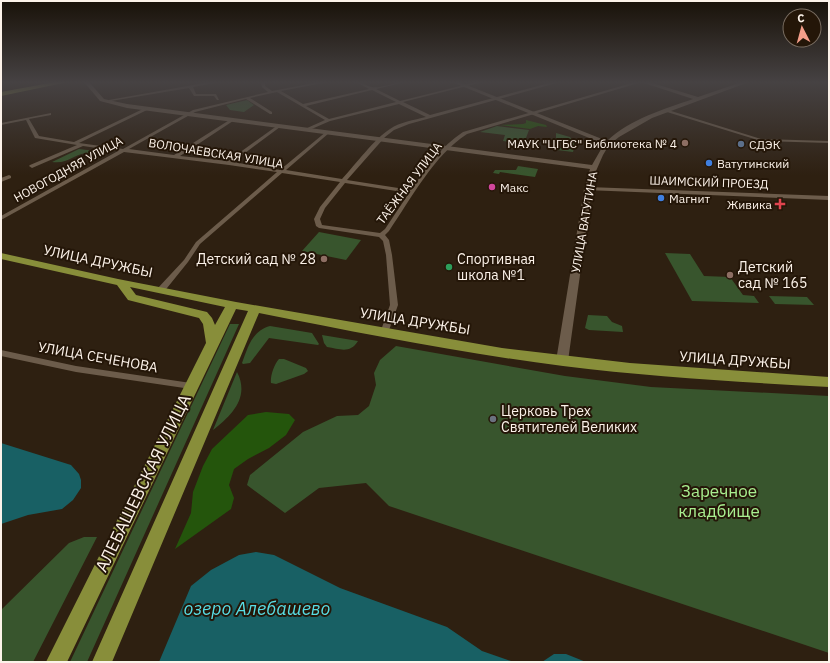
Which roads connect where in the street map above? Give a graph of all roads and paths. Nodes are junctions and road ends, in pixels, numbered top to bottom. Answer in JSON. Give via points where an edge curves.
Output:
{"nodes":[{"id":1,"x":138,"y":113,"type":"edge"},
{"id":2,"x":174,"y":113,"type":"edge"},
{"id":3,"x":192,"y":113,"type":"edge"},
{"id":4,"x":316,"y":113,"type":"edge"},
{"id":5,"x":356,"y":113,"type":"edge"},
{"id":6,"x":422,"y":113,"type":"edge"},
{"id":7,"x":445,"y":113,"type":"edge"},
{"id":8,"x":539,"y":113,"type":"edge"},
{"id":9,"x":663,"y":113,"type":"edge"},
{"id":10,"x":674,"y":113,"type":"edge"},
{"id":11,"x":50,"y":114,"type":"dead end"},
{"id":12,"x":535,"y":114,"type":"junction"},
{"id":13,"x":189,"y":115,"type":"junction"},
{"id":14,"x":430,"y":117,"type":"junction"},
{"id":15,"x":27,"y":119,"type":"junction"},
{"id":16,"x":231,"y":120,"type":"junction"},
{"id":17,"x":328,"y":120,"type":"junction"},
{"id":18,"x":1,"y":124,"type":"edge"},
{"id":19,"x":278,"y":126,"type":"junction"},
{"id":20,"x":307,"y":130,"type":"junction"},
{"id":21,"x":327,"y":132,"type":"junction"},
{"id":22,"x":381,"y":139,"type":"junction"},
{"id":23,"x":829,"y":142,"type":"edge"},
{"id":24,"x":607,"y":143,"type":"junction"},
{"id":25,"x":76,"y":144,"type":"junction"},
{"id":26,"x":82,"y":145,"type":"junction"},
{"id":27,"x":447,"y":147,"type":"junction"},
{"id":28,"x":125,"y":150,"type":"junction"},
{"id":29,"x":176,"y":156,"type":"junction"},
{"id":30,"x":229,"y":163,"type":"junction"},
{"id":31,"x":32,"y":166,"type":"dead end"},
{"id":32,"x":593,"y":167,"type":"junction"},
{"id":33,"x":281,"y":173,"type":"junction"},
{"id":34,"x":9,"y":177,"type":"dead end"},
{"id":35,"x":1,"y":180,"type":"edge"},
{"id":36,"x":343,"y":182,"type":"junction"},
{"id":37,"x":588,"y":189,"type":"junction"},
{"id":38,"x":413,"y":192,"type":"junction"},
{"id":39,"x":829,"y":198,"type":"edge"},
{"id":40,"x":1,"y":218,"type":"edge"},
{"id":41,"x":381,"y":235,"type":"junction"},
{"id":42,"x":1,"y":256,"type":"edge"},
{"id":43,"x":121,"y":283,"type":"junction"},
{"id":44,"x":160,"y":290,"type":"junction"},
{"id":45,"x":232,"y":305,"type":"junction"},
{"id":46,"x":255,"y":309,"type":"junction"},
{"id":47,"x":384,"y":333,"type":"junction"},
{"id":48,"x":212,"y":342,"type":"junction"},
{"id":49,"x":1,"y":353,"type":"edge"},
{"id":50,"x":562,"y":361,"type":"junction"},
{"id":51,"x":829,"y":382,"type":"edge"},
{"id":52,"x":191,"y":386,"type":"junction"},
{"id":53,"x":56,"y":662,"type":"edge"},
{"id":54,"x":102,"y":662,"type":"edge"}],
"edges":[{"from":1,"to":25,"type":"street"},
{"from":2,"to":13,"type":"street"},
{"from":3,"to":13,"type":"street","name":"НОВОГОДНЯЯ УЛИЦА"},
{"from":4,"to":17,"type":"street"},
{"from":5,"to":17,"type":"street"},
{"from":6,"to":14,"type":"street"},
{"from":7,"to":14,"type":"street"},
{"from":8,"to":12,"type":"street","name":"ТАЁЖНАЯ УЛИЦА"},
{"from":9,"to":24,"type":"street","name":"УЛИЦА ВАТУТИНА","via":[[628,128]]},
{"from":10,"to":23,"type":"street","via":[[761,140]]},
{"from":11,"to":15,"type":"street"},
{"from":12,"to":24,"type":"street"},
{"from":12,"to":27,"type":"street","name":"ТАЁЖНАЯ УЛИЦА","via":[[465,134]]},
{"from":13,"to":16,"type":"street"},
{"from":13,"to":28,"type":"street","name":"НОВОГОДНЯЯ УЛИЦА"},
{"from":14,"to":22,"type":"street","via":[[397,127]]},
{"from":15,"to":18,"type":"street"},
{"from":15,"to":25,"type":"street","name":"ВОЛОЧАЕВСКАЯ УЛИЦА","via":[[37,137]]},
{"from":16,"to":19,"type":"street"},
{"from":16,"to":29,"type":"street"},
{"from":17,"to":20,"type":"street"},
{"from":19,"to":20,"type":"street"},
{"from":19,"to":30,"type":"street"},
{"from":20,"to":21,"type":"street"},
{"from":21,"to":22,"type":"street"},
{"from":21,"to":33,"type":"street"},
{"from":22,"to":27,"type":"street"},
{"from":22,"to":36,"type":"street"},
{"from":24,"to":32,"type":"street","name":"УЛИЦА ВАТУТИНА"},
{"from":25,"to":26,"type":"street","name":"ВОЛОЧАЕВСКАЯ УЛИЦА"},
{"from":26,"to":28,"type":"street","name":"ВОЛОЧАЕВСКАЯ УЛИЦА"},
{"from":26,"to":31,"type":"street"},
{"from":27,"to":32,"type":"street"},
{"from":27,"to":38,"type":"street","name":"ТАЁЖНАЯ УЛИЦА"},
{"from":28,"to":29,"type":"street","name":"ВОЛОЧАЕВСКАЯ УЛИЦА"},
{"from":28,"to":40,"type":"street","name":"НОВОГОДНЯЯ УЛИЦА"},
{"from":29,"to":30,"type":"street","name":"ВОЛОЧАЕВСКАЯ УЛИЦА"},
{"from":30,"to":33,"type":"street","name":"ВОЛОЧАЕВСКАЯ УЛИЦА"},
{"from":32,"to":37,"type":"street","name":"УЛИЦА ВАТУТИНА"},
{"from":33,"to":36,"type":"street","name":"ВОЛОЧАЕВСКАЯ УЛИЦА"},
{"from":33,"to":44,"type":"street","via":[[198,243]]},
{"from":34,"to":35,"type":"street"},
{"from":36,"to":38,"type":"street","name":"ВОЛОЧАЕВСКАЯ УЛИЦА"},
{"from":36,"to":41,"type":"street","via":[[322,208],[317,219],[319,226]]},
{"from":37,"to":39,"type":"street","name":"ШАИМСКИЙ ПРОЕЗД"},
{"from":37,"to":50,"type":"street","name":"УЛИЦА ВАТУТИНА"},
{"from":38,"to":41,"type":"street","name":"ТАЁЖНАЯ УЛИЦА"},
{"from":41,"to":47,"type":"street","name":"ТАЁЖНАЯ УЛИЦА","via":[[386,240],[390,255],[394,305]]},
{"from":42,"to":43,"type":"main road","name":"УЛИЦА ДРУЖБЫ"},
{"from":43,"to":44,"type":"main road","name":"УЛИЦА ДРУЖБЫ"},
{"from":43,"to":48,"type":"main road","via":[[132,298],[208,318]]},
{"from":44,"to":45,"type":"main road","name":"УЛИЦА ДРУЖБЫ"},
{"from":45,"to":46,"type":"main road","name":"УЛИЦА ДРУЖБЫ"},
{"from":45,"to":48,"type":"main road","name":"АЛЕБАШЕВСКАЯ УЛИЦА"},
{"from":46,"to":47,"type":"main road","name":"УЛИЦА ДРУЖБЫ"},
{"from":46,"to":54,"type":"main road","name":"АЛЕБАШЕВСКАЯ УЛИЦА"},
{"from":47,"to":50,"type":"main road","name":"УЛИЦА ДРУЖБЫ"},
{"from":48,"to":52,"type":"main road","name":"АЛЕБАШЕВСКАЯ УЛИЦА"},
{"from":49,"to":52,"type":"street","name":"УЛИЦА СЕЧЕНОВА","via":[[76,369]]},
{"from":50,"to":51,"type":"main road","name":"УЛИЦА ДРУЖБЫ","via":[[648,370]]},
{"from":52,"to":53,"type":"main road","name":"АЛЕБАШЕВСКАЯ УЛИЦА"}]}
